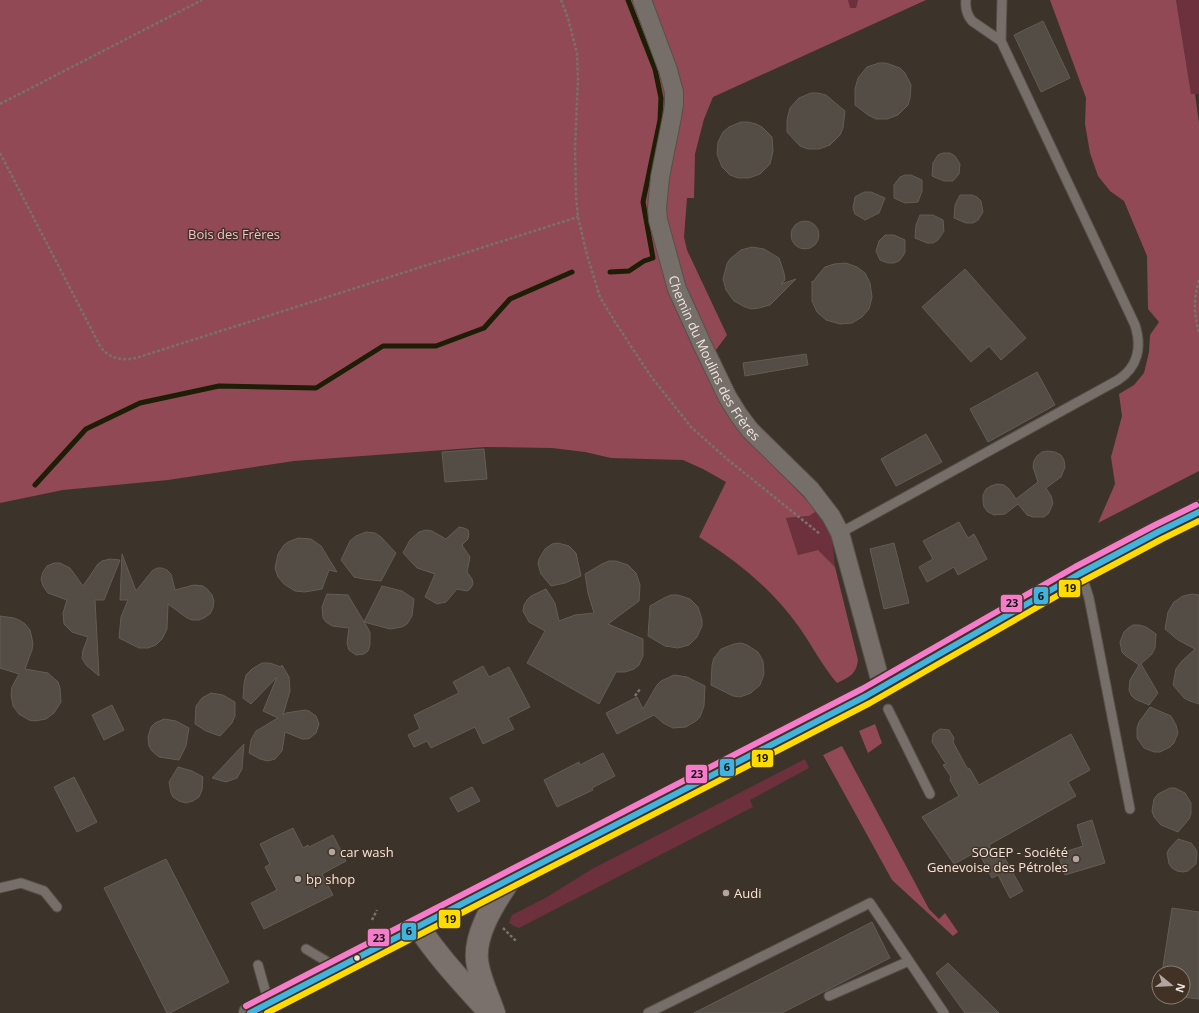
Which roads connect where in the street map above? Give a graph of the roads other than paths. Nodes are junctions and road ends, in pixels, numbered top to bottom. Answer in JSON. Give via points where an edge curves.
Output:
{"nodes":[{"id":1,"x":642,"y":0,"type":"edge"},
{"id":2,"x":966,"y":0,"type":"edge"},
{"id":3,"x":1002,"y":0,"type":"edge"},
{"id":4,"x":1001,"y":41,"type":"junction"},
{"id":5,"x":1199,"y":512,"type":"edge"},
{"id":6,"x":832,"y":535,"type":"junction"},
{"id":7,"x":1081,"y":573,"type":"junction"},
{"id":8,"x":882,"y":687,"type":"junction"},
{"id":9,"x":888,"y":709,"type":"dead end"},
{"id":10,"x":930,"y":794,"type":"dead end"},
{"id":11,"x":1130,"y":809,"type":"dead end"},
{"id":12,"x":510,"y":879,"type":"junction"},
{"id":13,"x":0,"y":888,"type":"edge"},
{"id":14,"x":57,"y":907,"type":"dead end"},
{"id":15,"x":418,"y":926,"type":"junction"},
{"id":16,"x":306,"y":949,"type":"dead end"},
{"id":17,"x":909,"y":961,"type":"junction"},
{"id":18,"x":258,"y":964,"type":"dead end"},
{"id":19,"x":337,"y":968,"type":"junction"},
{"id":20,"x":829,"y":996,"type":"dead end"},
{"id":21,"x":259,"y":1008,"type":"edge"},
{"id":22,"x":490,"y":1013,"type":"edge"},
{"id":23,"x":494,"y":1013,"type":"edge"},
{"id":24,"x":648,"y":1013,"type":"edge"},
{"id":25,"x":944,"y":1013,"type":"edge"}],
"edges":[{"from":1,"to":6,"type":"street","name":"Chemin du Moulins des Frères","via":[[674,92],[657,208],[677,289],[738,414],[750,430],[811,490],[831,516]]},
{"from":2,"to":4,"type":"lane","via":[[968,17]]},
{"from":3,"to":4,"type":"lane"},
{"from":4,"to":6,"type":"lane","via":[[1135,325],[1139,342],[1138,352],[1130,369],[1118,380]]},
{"from":5,"to":7,"type":"main road"},
{"from":6,"to":8,"type":"street","name":"Chemin du Moulins des Frères"},
{"from":7,"to":8,"type":"main road"},
{"from":7,"to":11,"type":"lane","via":[[1089,598]]},
{"from":8,"to":12,"type":"main road"},
{"from":9,"to":10,"type":"lane"},
{"from":12,"to":15,"type":"main road"},
{"from":12,"to":23,"type":"street","via":[[487,918],[476,956]]},
{"from":13,"to":14,"type":"lane","via":[[21,884],[44,891]]},
{"from":15,"to":19,"type":"main road"},
{"from":15,"to":22,"type":"street","via":[[430,945]]},
{"from":16,"to":19,"type":"lane"},
{"from":17,"to":20,"type":"lane"},
{"from":17,"to":24,"type":"lane","via":[[870,903]]},
{"from":17,"to":25,"type":"lane"},
{"from":18,"to":21,"type":"lane"},
{"from":19,"to":21,"type":"main road"}]}
